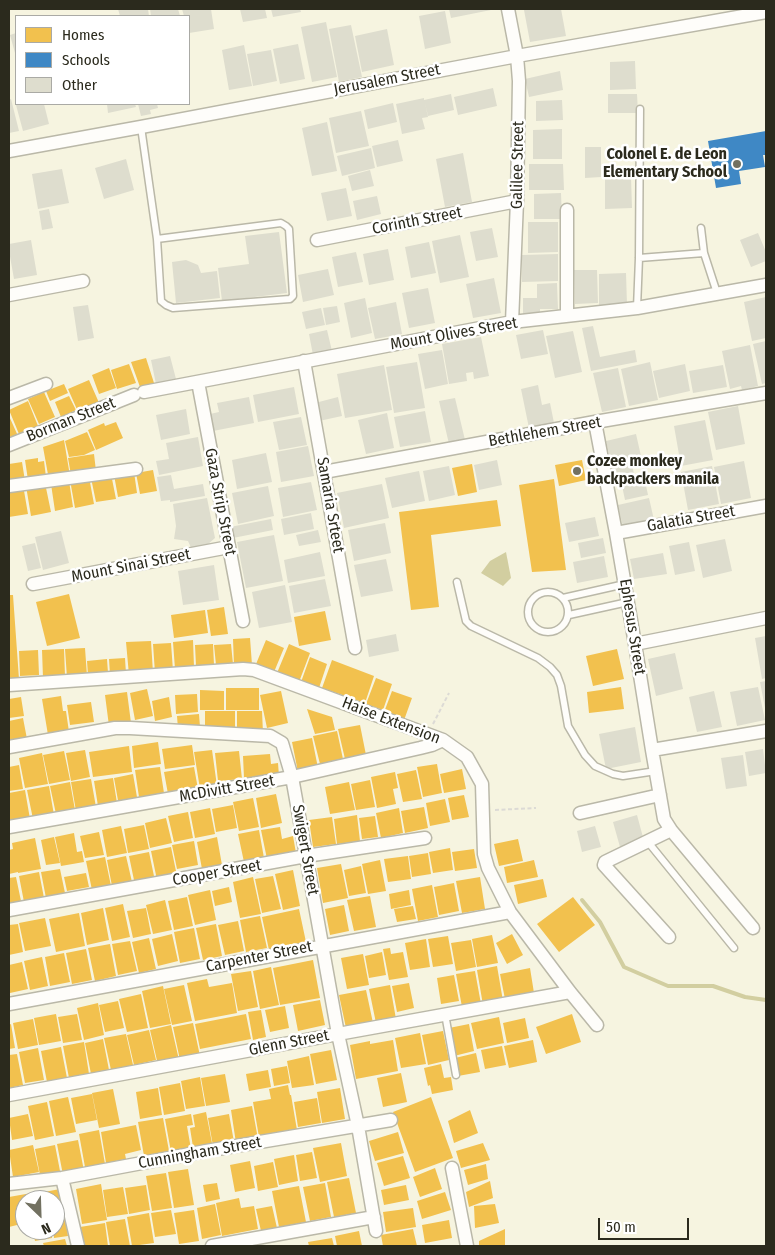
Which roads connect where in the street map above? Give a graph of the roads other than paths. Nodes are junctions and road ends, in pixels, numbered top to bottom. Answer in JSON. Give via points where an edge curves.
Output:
{"nodes":[{"id":1,"x":508,"y":9,"type":"edge"},
{"id":2,"x":766,"y":12,"type":"edge"},
{"id":3,"x":517,"y":56,"type":"junction"},
{"id":4,"x":640,"y":109,"type":"dead end"},
{"id":5,"x":142,"y":127,"type":"junction"},
{"id":6,"x":9,"y":151,"type":"edge"},
{"id":7,"x":517,"y":201,"type":"junction"},
{"id":8,"x":567,"y":210,"type":"dead end"},
{"id":9,"x":701,"y":228,"type":"dead end"},
{"id":10,"x":157,"y":239,"type":"junction"},
{"id":11,"x":317,"y":240,"type":"dead end"},
{"id":12,"x":704,"y":253,"type":"junction"},
{"id":13,"x":640,"y":258,"type":"junction"},
{"id":14,"x":84,"y":281,"type":"dead end"},
{"id":15,"x":766,"y":285,"type":"edge"},
{"id":16,"x":717,"y":293,"type":"junction"},
{"id":17,"x":9,"y":295,"type":"edge"},
{"id":18,"x":636,"y":308,"type":"junction"},
{"id":19,"x":567,"y":316,"type":"junction"},
{"id":20,"x":512,"y":322,"type":"junction"},
{"id":21,"x":304,"y":361,"type":"junction"},
{"id":22,"x":198,"y":382,"type":"junction"},
{"id":23,"x":46,"y":384,"type":"dead end"},
{"id":24,"x":139,"y":393,"type":"joint"},
{"id":25,"x":766,"y":393,"type":"edge"},
{"id":26,"x":9,"y":398,"type":"edge"},
{"id":27,"x":595,"y":422,"type":"junction"},
{"id":28,"x":9,"y":445,"type":"edge"},
{"id":29,"x":136,"y":469,"type":"dead end"},
{"id":30,"x":324,"y":472,"type":"junction"},
{"id":31,"x":9,"y":486,"type":"edge"},
{"id":32,"x":766,"y":506,"type":"edge"},
{"id":33,"x":616,"y":533,"type":"junction"},
{"id":34,"x":229,"y":547,"type":"junction"},
{"id":35,"x":458,"y":582,"type":"dead end"},
{"id":36,"x":33,"y":584,"type":"dead end"},
{"id":37,"x":625,"y":584,"type":"junction"},
{"id":38,"x":562,"y":598,"type":"junction"},
{"id":39,"x":628,"y":602,"type":"junction"},
{"id":40,"x":569,"y":615,"type":"junction"},
{"id":41,"x":766,"y":618,"type":"edge"},
{"id":42,"x":242,"y":621,"type":"dead end"},
{"id":43,"x":635,"y":644,"type":"junction"},
{"id":44,"x":355,"y":648,"type":"dead end"},
{"id":45,"x":9,"y":685,"type":"edge"},
{"id":46,"x":766,"y":731,"type":"edge"},
{"id":47,"x":443,"y":740,"type":"junction"},
{"id":48,"x":9,"y":747,"type":"edge"},
{"id":49,"x":652,"y":750,"type":"junction"},
{"id":50,"x":656,"y":771,"type":"junction"},
{"id":51,"x":292,"y":777,"type":"junction"},
{"id":52,"x":660,"y":795,"type":"junction"},
{"id":53,"x":580,"y":813,"type":"dead end"},
{"id":54,"x":9,"y":827,"type":"edge"},
{"id":55,"x":671,"y":830,"type":"junction"},
{"id":56,"x":425,"y":838,"type":"dead end"},
{"id":57,"x":648,"y":842,"type":"junction"},
{"id":58,"x":306,"y":856,"type":"junction"},
{"id":59,"x":9,"y":910,"type":"edge"},
{"id":60,"x":510,"y":912,"type":"junction"},
{"id":61,"x":753,"y":928,"type":"dead end"},
{"id":62,"x":669,"y":937,"type":"dead end"},
{"id":63,"x":322,"y":946,"type":"junction"},
{"id":64,"x":734,"y":948,"type":"dead end"},
{"id":65,"x":570,"y":992,"type":"junction"},
{"id":66,"x":9,"y":1004,"type":"edge"},
{"id":67,"x":445,"y":1014,"type":"junction"},
{"id":68,"x":597,"y":1025,"type":"dead end"},
{"id":69,"x":338,"y":1034,"type":"junction"},
{"id":70,"x":456,"y":1075,"type":"dead end"},
{"id":71,"x":9,"y":1095,"type":"edge"},
{"id":72,"x":390,"y":1120,"type":"dead end"},
{"id":73,"x":358,"y":1126,"type":"junction"},
{"id":74,"x":452,"y":1168,"type":"dead end"},
{"id":75,"x":62,"y":1178,"type":"junction"},
{"id":76,"x":9,"y":1184,"type":"edge"},
{"id":77,"x":374,"y":1217,"type":"junction"},
{"id":78,"x":376,"y":1231,"type":"dead end"},
{"id":79,"x":268,"y":1241,"type":"edge"},
{"id":80,"x":78,"y":1246,"type":"edge"},
{"id":81,"x":212,"y":1246,"type":"edge"},
{"id":82,"x":467,"y":1246,"type":"edge"}],
"edges":[{"from":1,"to":3,"type":"street","name":"Galilee Street"},
{"from":2,"to":3,"type":"street","name":"Jerusalem Street"},
{"from":3,"to":5,"type":"street","name":"Jerusalem Street"},
{"from":3,"to":7,"type":"street","name":"Galilee Street"},
{"from":4,"to":13,"type":"lane"},
{"from":5,"to":6,"type":"street","name":"Jerusalem Street"},
{"from":5,"to":10,"type":"lane"},
{"from":7,"to":11,"type":"street","name":"Corinth Street"},
{"from":7,"to":20,"type":"street","name":"Galilee Street"},
{"from":8,"to":19,"type":"street"},
{"from":9,"to":12,"type":"lane"},
{"from":10,"to":10,"type":"lane","via":[[281,222],[289,229],[293,296],[290,299],[173,308],[161,301]]},
{"from":12,"to":13,"type":"lane"},
{"from":12,"to":16,"type":"lane"},
{"from":13,"to":18,"type":"lane"},
{"from":14,"to":17,"type":"street"},
{"from":15,"to":16,"type":"street","name":"Mount Olives Street"},
{"from":16,"to":18,"type":"street","name":"Mount Olives Street"},
{"from":18,"to":19,"type":"street","name":"Mount Olives Street"},
{"from":19,"to":20,"type":"street","name":"Mount Olives Street"},
{"from":20,"to":21,"type":"street","name":"Mount Olives Street"},
{"from":21,"to":22,"type":"street","name":"Mount Olives Street"},
{"from":21,"to":30,"type":"street","name":"Samaria Srteet"},
{"from":22,"to":24,"type":"street","name":"Mount Olives Street"},
{"from":22,"to":34,"type":"street","name":"Gaza Strip Street"},
{"from":23,"to":26,"type":"street"},
{"from":24,"to":28,"type":"street","name":"Borman Street"},
{"from":25,"to":27,"type":"street","name":"Bethlehem Street"},
{"from":27,"to":30,"type":"street","name":"Bethlehem Street"},
{"from":27,"to":33,"type":"street","name":"Ephesus Street"},
{"from":29,"to":31,"type":"street"},
{"from":30,"to":44,"type":"street","name":"Samaria Srteet"},
{"from":32,"to":33,"type":"street","name":"Galatia Street"},
{"from":33,"to":37,"type":"street","name":"Ephesus Street"},
{"from":34,"to":36,"type":"street","name":"Mount Sinai Street"},
{"from":34,"to":42,"type":"street","name":"Gaza Strip Street"},
{"from":35,"to":50,"type":"lane","via":[[466,621],[538,658],[556,675],[568,726],[595,766],[624,776]]},
{"from":37,"to":38,"type":"lane"},
{"from":37,"to":39,"type":"street","name":"Ephesus Street"},
{"from":38,"to":40,"type":"lane"},
{"from":38,"to":40,"type":"lane","via":[[551,592],[539,594],[528,610],[530,622],[539,631],[552,633],[563,627]]},
{"from":39,"to":40,"type":"lane"},
{"from":39,"to":43,"type":"street","name":"Ephesus Street"},
{"from":41,"to":43,"type":"street"},
{"from":43,"to":49,"type":"street","name":"Ephesus Street"},
{"from":45,"to":47,"type":"street","name":"Haise Extension","via":[[254,670]]},
{"from":46,"to":49,"type":"street"},
{"from":47,"to":51,"type":"street","name":"McDivitt Street"},
{"from":47,"to":60,"type":"street","name":"Haise Extension","via":[[467,757],[482,784],[484,854]]},
{"from":48,"to":51,"type":"street","name":"Swigert Street","via":[[115,728],[270,736],[282,743]]},
{"from":49,"to":50,"type":"street","name":"Ephesus Street"},
{"from":50,"to":52,"type":"street","name":"Ephesus Street"},
{"from":51,"to":54,"type":"street","name":"McDivitt Street"},
{"from":51,"to":58,"type":"street","name":"Swigert Street"},
{"from":52,"to":53,"type":"street"},
{"from":52,"to":55,"type":"street","name":"Ephesus Street","via":[[664,819]]},
{"from":55,"to":57,"type":"street"},
{"from":55,"to":61,"type":"street","name":"Ephesus Street"},
{"from":56,"to":58,"type":"street","name":"Cooper Street"},
{"from":57,"to":62,"type":"street","via":[[604,865]]},
{"from":57,"to":64,"type":"lane"},
{"from":58,"to":59,"type":"street","name":"Cooper Street"},
{"from":58,"to":63,"type":"street","name":"Swigert Street"},
{"from":60,"to":63,"type":"street","name":"Carpenter Street"},
{"from":60,"to":65,"type":"street","name":"Haise Extension"},
{"from":63,"to":66,"type":"street","name":"Carpenter Street"},
{"from":63,"to":69,"type":"street","name":"Swigert Street"},
{"from":65,"to":67,"type":"street","name":"Glenn Street"},
{"from":65,"to":68,"type":"street","name":"Haise Extension"},
{"from":67,"to":69,"type":"street","name":"Glenn Street"},
{"from":67,"to":70,"type":"lane"},
{"from":69,"to":71,"type":"street","name":"Glenn Street"},
{"from":69,"to":73,"type":"street","name":"Swigert Street"},
{"from":72,"to":73,"type":"street","name":"Cunningham Street"},
{"from":73,"to":75,"type":"street","name":"Cunningham Street","via":[[206,1150]]},
{"from":73,"to":77,"type":"street","name":"Swigert Street"},
{"from":74,"to":82,"type":"street"},
{"from":75,"to":76,"type":"street","name":"Cunningham Street"},
{"from":75,"to":80,"type":"street"},
{"from":77,"to":78,"type":"street","name":"Swigert Street"},
{"from":77,"to":79,"type":"street"},
{"from":79,"to":81,"type":"street"}]}
